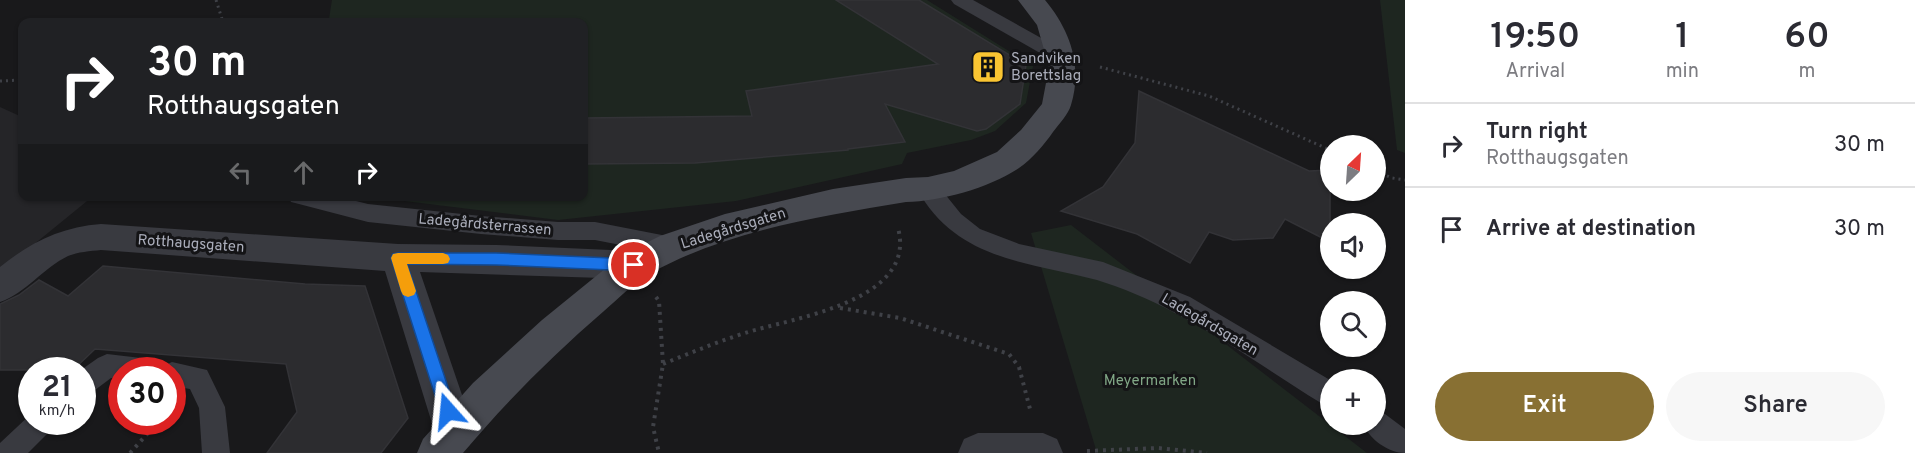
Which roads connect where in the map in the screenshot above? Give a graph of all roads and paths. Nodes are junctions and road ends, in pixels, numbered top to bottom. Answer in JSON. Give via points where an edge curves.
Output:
{"nodes":[{"id":1,"x":216,"y":0,"type":"edge"},
{"id":2,"x":960,"y":0,"type":"edge"},
{"id":3,"x":1031,"y":0,"type":"edge"},
{"id":4,"x":222,"y":18,"type":"edge"},
{"id":5,"x":1060,"y":57,"type":"junction"},
{"id":6,"x":18,"y":80,"type":"edge"},
{"id":7,"x":0,"y":81,"type":"edge"},
{"id":8,"x":1320,"y":146,"type":"edge"},
{"id":9,"x":1386,"y":175,"type":"edge"},
{"id":10,"x":1405,"y":180,"type":"edge"},
{"id":11,"x":928,"y":189,"type":"junction"},
{"id":12,"x":319,"y":201,"type":"edge"},
{"id":13,"x":902,"y":241,"type":"dead end"},
{"id":14,"x":672,"y":246,"type":"junction"},
{"id":15,"x":398,"y":258,"type":"junction"},
{"id":16,"x":634,"y":265,"type":"junction"},
{"id":17,"x":0,"y":287,"type":"edge"},
{"id":18,"x":840,"y":308,"type":"junction"},
{"id":19,"x":663,"y":364,"type":"junction"},
{"id":20,"x":1019,"y":367,"type":"dead end"},
{"id":21,"x":186,"y":377,"type":"edge"},
{"id":22,"x":1320,"y":388,"type":"edge"},
{"id":23,"x":1386,"y":431,"type":"edge"},
{"id":24,"x":28,"y":435,"type":"edge"},
{"id":25,"x":146,"y":435,"type":"edge"},
{"id":26,"x":446,"y":443,"type":"edge"},
{"id":27,"x":1405,"y":446,"type":"edge"},
{"id":28,"x":1043,"y":452,"type":"edge"},
{"id":29,"x":9,"y":453,"type":"edge"},
{"id":30,"x":130,"y":453,"type":"edge"},
{"id":31,"x":216,"y":453,"type":"edge"},
{"id":32,"x":659,"y":453,"type":"edge"},
{"id":33,"x":978,"y":453,"type":"edge"},
{"id":34,"x":1207,"y":453,"type":"edge"}],
"edges":[{"from":1,"to":4,"type":"path"},
{"from":2,"to":5,"type":"lane"},
{"from":3,"to":5,"type":"street","name":"Ladegårdsgaten","via":[[1050,23]]},
{"from":5,"to":8,"type":"path","via":[[1209,96]]},
{"from":5,"to":11,"type":"street","name":"Ladegårdsgaten","via":[[1063,67],[1056,106],[1032,138],[1008,160],[961,181]]},
{"from":6,"to":7,"type":"path"},
{"from":9,"to":10,"type":"path"},
{"from":11,"to":14,"type":"street","name":"Ladegårdsgaten","via":[[772,214]]},
{"from":11,"to":22,"type":"lane","name":"Ladegårdsgaten","via":[[953,220],[972,235],[1019,253],[1103,272],[1161,295]]},
{"from":12,"to":14,"type":"lane","name":"Ladegårdsterrassen","via":[[368,213],[595,231]]},
{"from":13,"to":18,"type":"path","via":[[896,265],[870,292]]},
{"from":14,"to":16,"type":"street","name":"Ladegårdsgaten"},
{"from":15,"to":16,"type":"street","name":"Rotthaugsgaten"},
{"from":15,"to":17,"type":"street","name":"Rotthaugsgaten","via":[[78,238],[58,243]]},
{"from":15,"to":26,"type":"street"},
{"from":16,"to":19,"type":"path","via":[[658,301]]},
{"from":16,"to":26,"type":"street","name":"Ladegårdsgaten","via":[[555,331],[487,396]]},
{"from":18,"to":19,"type":"path","via":[[747,332]]},
{"from":18,"to":20,"type":"path","via":[[900,318],[1009,354]]},
{"from":19,"to":32,"type":"path","via":[[653,427]]},
{"from":21,"to":31,"type":"lane","via":[[198,378],[213,407]]},
{"from":23,"to":27,"type":"lane"},
{"from":24,"to":29,"type":"lane"},
{"from":25,"to":30,"type":"path"},
{"from":28,"to":33,"type":"street"},
{"from":28,"to":34,"type":"path","via":[[1158,448]]}]}
